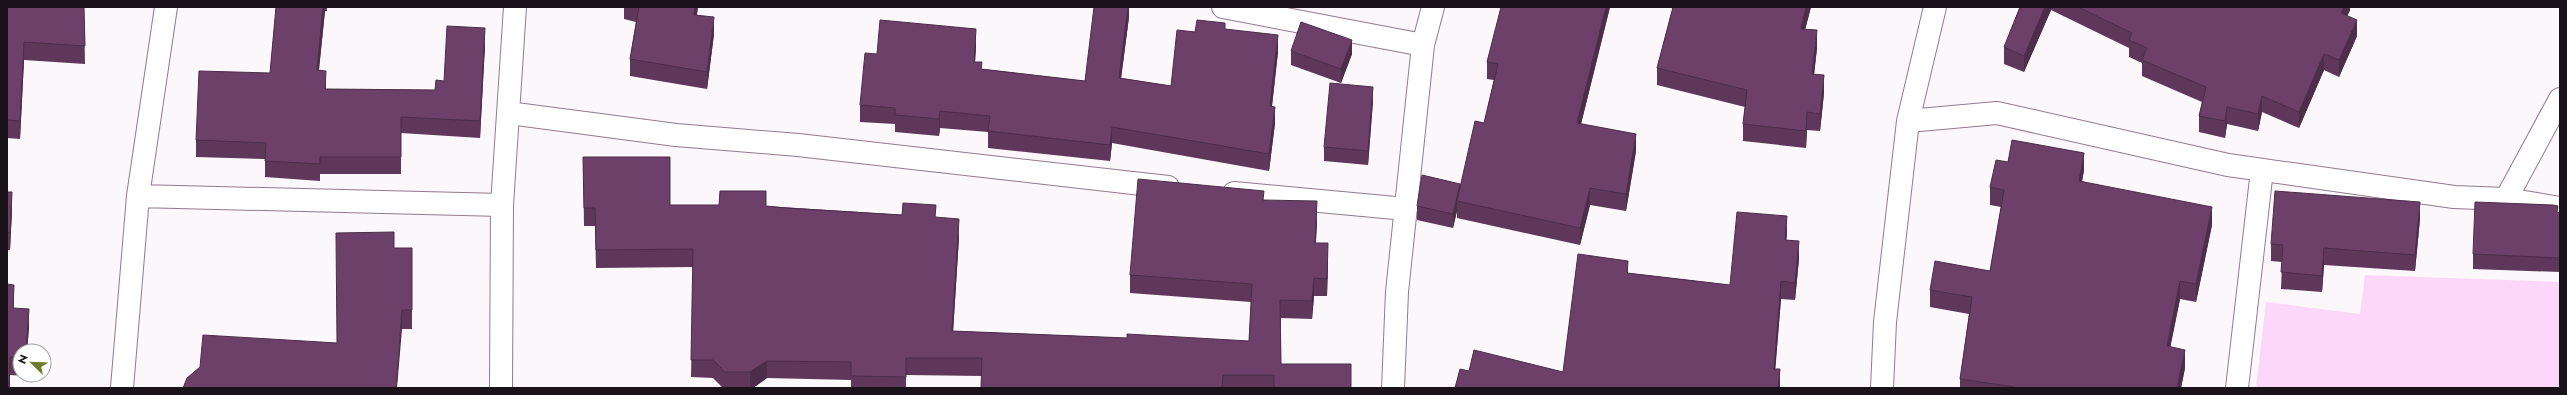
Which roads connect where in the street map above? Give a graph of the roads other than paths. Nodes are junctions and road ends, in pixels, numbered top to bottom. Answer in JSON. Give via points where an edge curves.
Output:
{"nodes":[{"id":1,"x":166,"y":7,"type":"edge"},
{"id":2,"x":515,"y":7,"type":"edge"},
{"id":3,"x":1223,"y":7,"type":"edge"},
{"id":4,"x":1432,"y":7,"type":"edge"},
{"id":5,"x":1935,"y":7,"type":"edge"},
{"id":6,"x":1423,"y":45,"type":"junction"},
{"id":7,"x":2560,"y":99,"type":"edge"},
{"id":8,"x":508,"y":113,"type":"junction"},
{"id":9,"x":1908,"y":121,"type":"junction"},
{"id":10,"x":2262,"y":170,"type":"junction"},
{"id":11,"x":1192,"y":189,"type":"edge"},
{"id":12,"x":1216,"y":191,"type":"edge"},
{"id":13,"x":138,"y":196,"type":"junction"},
{"id":14,"x":2506,"y":199,"type":"junction"},
{"id":15,"x":502,"y":204,"type":"junction"},
{"id":16,"x":2560,"y":208,"type":"edge"},
{"id":17,"x":1406,"y":209,"type":"junction"},
{"id":18,"x":122,"y":388,"type":"edge"},
{"id":19,"x":501,"y":388,"type":"edge"},
{"id":20,"x":1393,"y":388,"type":"edge"},
{"id":21,"x":1882,"y":388,"type":"edge"},
{"id":22,"x":2237,"y":388,"type":"edge"}],
"edges":[{"from":1,"to":13,"type":"street"},
{"from":2,"to":8,"type":"street"},
{"from":3,"to":6,"type":"street"},
{"from":4,"to":6,"type":"street"},
{"from":5,"to":9,"type":"street"},
{"from":6,"to":17,"type":"street"},
{"from":7,"to":14,"type":"street"},
{"from":8,"to":11,"type":"street","via":[[676,135]]},
{"from":8,"to":15,"type":"street"},
{"from":9,"to":10,"type":"street","via":[[1997,113],[2228,165]]},
{"from":9,"to":21,"type":"street","via":[[1885,322]]},
{"from":10,"to":14,"type":"street","via":[[2454,197]]},
{"from":10,"to":22,"type":"street"},
{"from":12,"to":17,"type":"street"},
{"from":13,"to":15,"type":"street"},
{"from":13,"to":18,"type":"street"},
{"from":14,"to":16,"type":"street"},
{"from":15,"to":19,"type":"street"},
{"from":17,"to":20,"type":"street","via":[[1397,292]]}]}
